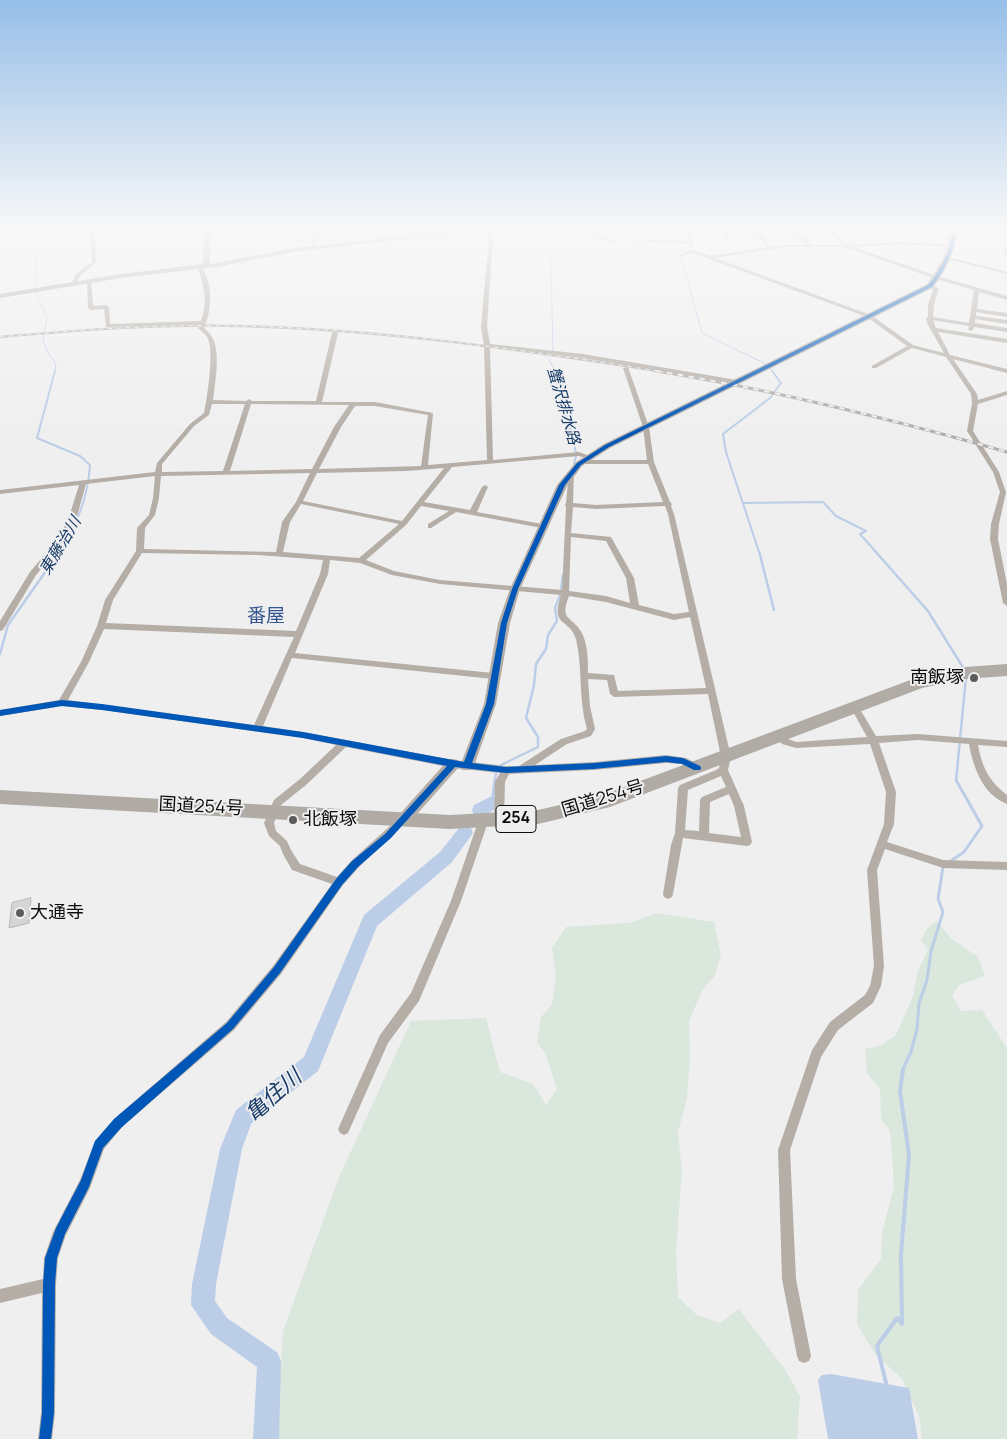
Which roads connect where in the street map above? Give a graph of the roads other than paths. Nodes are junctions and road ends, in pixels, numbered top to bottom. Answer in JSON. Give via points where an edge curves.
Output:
{"nodes":[{"id":1,"x":90,"y":297,"type":"edge"},
{"id":2,"x":208,"y":297,"type":"edge"},
{"id":3,"x":486,"y":297,"type":"edge"},
{"id":4,"x":818,"y":297,"type":"edge"},
{"id":5,"x":907,"y":297,"type":"edge"},
{"id":6,"x":934,"y":297,"type":"edge"},
{"id":7,"x":976,"y":297,"type":"edge"},
{"id":8,"x":974,"y":310,"type":"junction"},
{"id":9,"x":1007,"y":315,"type":"edge"},
{"id":10,"x":869,"y":316,"type":"junction"},
{"id":11,"x":973,"y":317,"type":"junction"},
{"id":12,"x":929,"y":318,"type":"junction"},
{"id":13,"x":1007,"y":322,"type":"edge"},
{"id":14,"x":204,"y":323,"type":"junction"},
{"id":15,"x":972,"y":324,"type":"junction"},
{"id":16,"x":936,"y":330,"type":"junction"},
{"id":17,"x":1007,"y":330,"type":"edge"},
{"id":18,"x":334,"y":333,"type":"dead end"},
{"id":19,"x":970,"y":336,"type":"junction"},
{"id":20,"x":1007,"y":341,"type":"edge"},
{"id":21,"x":487,"y":345,"type":"junction"},
{"id":22,"x":911,"y":346,"type":"junction"},
{"id":23,"x":949,"y":357,"type":"junction"},
{"id":24,"x":874,"y":367,"type":"dead end"},
{"id":25,"x":626,"y":368,"type":"dead end"},
{"id":26,"x":1007,"y":371,"type":"edge"},
{"id":27,"x":737,"y":382,"type":"junction"},
{"id":28,"x":1007,"y":394,"type":"edge"},
{"id":29,"x":210,"y":402,"type":"junction"},
{"id":30,"x":249,"y":402,"type":"junction"},
{"id":31,"x":319,"y":403,"type":"junction"},
{"id":32,"x":976,"y":403,"type":"junction"},
{"id":33,"x":353,"y":404,"type":"junction"},
{"id":34,"x":646,"y":427,"type":"junction"},
{"id":35,"x":586,"y":459,"type":"junction"},
{"id":36,"x":490,"y":462,"type":"junction"},
{"id":37,"x":651,"y":462,"type":"junction"},
{"id":38,"x":449,"y":466,"type":"junction"},
{"id":39,"x":424,"y":468,"type":"junction"},
{"id":40,"x":316,"y":471,"type":"junction"},
{"id":41,"x":572,"y":472,"type":"junction"},
{"id":42,"x":226,"y":473,"type":"junction"},
{"id":43,"x":156,"y":474,"type":"junction"},
{"id":44,"x":83,"y":483,"type":"junction"},
{"id":45,"x":486,"y":487,"type":"dead end"},
{"id":46,"x":0,"y":492,"type":"edge"},
{"id":47,"x":299,"y":502,"type":"junction"},
{"id":48,"x":418,"y":503,"type":"junction"},
{"id":49,"x":669,"y":504,"type":"junction"},
{"id":50,"x":568,"y":505,"type":"junction"},
{"id":51,"x":452,"y":511,"type":"junction"},
{"id":52,"x":472,"y":514,"type":"junction"},
{"id":53,"x":404,"y":523,"type":"junction"},
{"id":54,"x":431,"y":526,"type":"dead end"},
{"id":55,"x":542,"y":526,"type":"junction"},
{"id":56,"x":570,"y":535,"type":"junction"},
{"id":57,"x":140,"y":551,"type":"junction"},
{"id":58,"x":279,"y":555,"type":"junction"},
{"id":59,"x":327,"y":559,"type":"junction"},
{"id":60,"x":361,"y":561,"type":"junction"},
{"id":61,"x":514,"y":589,"type":"junction"},
{"id":62,"x":567,"y":593,"type":"junction"},
{"id":63,"x":1007,"y":603,"type":"edge"},
{"id":64,"x":635,"y":607,"type":"junction"},
{"id":65,"x":692,"y":614,"type":"junction"},
{"id":66,"x":101,"y":626,"type":"junction"},
{"id":67,"x":0,"y":628,"type":"edge"},
{"id":68,"x":298,"y":634,"type":"junction"},
{"id":69,"x":290,"y":655,"type":"junction"},
{"id":70,"x":1007,"y":670,"type":"edge"},
{"id":71,"x":493,"y":676,"type":"junction"},
{"id":72,"x":584,"y":676,"type":"junction"},
{"id":73,"x":710,"y":691,"type":"junction"},
{"id":74,"x":62,"y":703,"type":"junction"},
{"id":75,"x":855,"y":708,"type":"junction"},
{"id":76,"x":0,"y":713,"type":"edge"},
{"id":77,"x":257,"y":729,"type":"junction"},
{"id":78,"x":780,"y":737,"type":"junction"},
{"id":79,"x":873,"y":739,"type":"junction"},
{"id":80,"x":973,"y":741,"type":"junction"},
{"id":81,"x":344,"y":743,"type":"junction"},
{"id":82,"x":1007,"y":744,"type":"edge"},
{"id":83,"x":724,"y":764,"type":"junction"},
{"id":84,"x":460,"y":765,"type":"junction"},
{"id":85,"x":697,"y":768,"type":"junction"},
{"id":86,"x":506,"y":770,"type":"junction"},
{"id":87,"x":520,"y":770,"type":"junction"},
{"id":88,"x":732,"y":788,"type":"junction"},
{"id":89,"x":0,"y":797,"type":"edge"},
{"id":90,"x":1007,"y":800,"type":"edge"},
{"id":91,"x":272,"y":811,"type":"junction"},
{"id":92,"x":404,"y":819,"type":"junction"},
{"id":93,"x":491,"y":821,"type":"junction"},
{"id":94,"x":680,"y":833,"type":"junction"},
{"id":95,"x":704,"y":836,"type":"junction"},
{"id":96,"x":881,"y":844,"type":"junction"},
{"id":97,"x":1007,"y":866,"type":"edge"},
{"id":98,"x":340,"y":882,"type":"junction"},
{"id":99,"x":668,"y":894,"type":"dead end"},
{"id":100,"x":344,"y":1129,"type":"dead end"},
{"id":101,"x":49,"y":1284,"type":"junction"},
{"id":102,"x":0,"y":1296,"type":"edge"},
{"id":103,"x":804,"y":1356,"type":"dead end"},
{"id":104,"x":45,"y":1439,"type":"edge"}],
"edges":[{"from":1,"to":14,"type":"street","via":[[91,308],[106,307],[108,326]]},
{"from":2,"to":14,"type":"street"},
{"from":3,"to":21,"type":"street","via":[[484,327]]},
{"from":4,"to":10,"type":"street"},
{"from":5,"to":10,"type":"street"},
{"from":6,"to":12,"type":"street"},
{"from":7,"to":8,"type":"street"},
{"from":8,"to":9,"type":"street"},
{"from":8,"to":11,"type":"street"},
{"from":10,"to":22,"type":"street"},
{"from":10,"to":27,"type":"street"},
{"from":11,"to":13,"type":"street"},
{"from":11,"to":15,"type":"street"},
{"from":12,"to":15,"type":"street"},
{"from":12,"to":16,"type":"street"},
{"from":14,"to":29,"type":"street","via":[[201,328],[211,340]]},
{"from":15,"to":17,"type":"street"},
{"from":15,"to":19,"type":"street"},
{"from":16,"to":19,"type":"street"},
{"from":16,"to":23,"type":"street"},
{"from":18,"to":31,"type":"street"},
{"from":19,"to":20,"type":"street"},
{"from":21,"to":27,"type":"street","via":[[602,358]]},
{"from":21,"to":36,"type":"street"},
{"from":22,"to":23,"type":"street"},
{"from":22,"to":24,"type":"street"},
{"from":23,"to":26,"type":"street"},
{"from":23,"to":32,"type":"street","via":[[974,394]]},
{"from":25,"to":34,"type":"street"},
{"from":27,"to":34,"type":"street"},
{"from":28,"to":32,"type":"street"},
{"from":29,"to":30,"type":"street"},
{"from":29,"to":43,"type":"street","via":[[207,414],[173,446],[159,464]]},
{"from":30,"to":31,"type":"street"},
{"from":30,"to":42,"type":"street"},
{"from":31,"to":33,"type":"street"},
{"from":32,"to":63,"type":"street","via":[[970,431],[996,472],[1003,492],[994,539]]},
{"from":33,"to":39,"type":"street","via":[[375,404],[431,414]]},
{"from":33,"to":40,"type":"street","via":[[322,453]]},
{"from":34,"to":35,"type":"street"},
{"from":34,"to":37,"type":"street"},
{"from":35,"to":36,"type":"street","via":[[579,454]]},
{"from":35,"to":37,"type":"street"},
{"from":35,"to":41,"type":"street"},
{"from":36,"to":38,"type":"street"},
{"from":37,"to":49,"type":"street"},
{"from":38,"to":39,"type":"street"},
{"from":38,"to":48,"type":"street"},
{"from":39,"to":40,"type":"street"},
{"from":40,"to":42,"type":"street"},
{"from":40,"to":47,"type":"street"},
{"from":41,"to":50,"type":"street"},
{"from":41,"to":55,"type":"street"},
{"from":42,"to":43,"type":"street"},
{"from":43,"to":44,"type":"street"},
{"from":43,"to":57,"type":"street","via":[[156,498],[152,515],[141,528]]},
{"from":44,"to":46,"type":"street"},
{"from":44,"to":67,"type":"street","via":[[72,520]]},
{"from":45,"to":52,"type":"street"},
{"from":47,"to":53,"type":"street"},
{"from":47,"to":58,"type":"street","via":[[286,522]]},
{"from":48,"to":51,"type":"street"},
{"from":48,"to":53,"type":"street"},
{"from":49,"to":50,"type":"street"},
{"from":49,"to":65,"type":"street"},
{"from":50,"to":56,"type":"street"},
{"from":51,"to":52,"type":"street"},
{"from":51,"to":54,"type":"street"},
{"from":52,"to":55,"type":"street"},
{"from":53,"to":60,"type":"street"},
{"from":55,"to":61,"type":"street"},
{"from":56,"to":62,"type":"street"},
{"from":56,"to":64,"type":"street","via":[[608,539],[630,578]]},
{"from":57,"to":58,"type":"street"},
{"from":57,"to":66,"type":"street","via":[[109,600]]},
{"from":58,"to":59,"type":"street"},
{"from":59,"to":60,"type":"street"},
{"from":59,"to":68,"type":"street","via":[[324,574]]},
{"from":60,"to":61,"type":"street","via":[[411,577]]},
{"from":61,"to":62,"type":"street"},
{"from":61,"to":71,"type":"street"},
{"from":62,"to":64,"type":"street"},
{"from":62,"to":72,"type":"street","via":[[561,610],[564,620],[579,635]]},
{"from":64,"to":65,"type":"street","via":[[674,617]]},
{"from":65,"to":73,"type":"street"},
{"from":66,"to":68,"type":"street"},
{"from":66,"to":74,"type":"street"},
{"from":68,"to":69,"type":"street"},
{"from":69,"to":71,"type":"street"},
{"from":69,"to":77,"type":"street"},
{"from":70,"to":75,"type":"highway","name":"国道254号","number":"254","via":[[940,678]]},
{"from":71,"to":84,"type":"street","via":[[490,704]]},
{"from":72,"to":73,"type":"street","via":[[611,677],[614,694]]},
{"from":72,"to":87,"type":"street","via":[[584,704],[591,729],[588,734],[564,741]]},
{"from":73,"to":83,"type":"street"},
{"from":74,"to":76,"type":"street"},
{"from":74,"to":77,"type":"street"},
{"from":75,"to":78,"type":"highway","name":"国道254号","number":"254"},
{"from":75,"to":79,"type":"street"},
{"from":77,"to":81,"type":"street"},
{"from":78,"to":79,"type":"street","via":[[796,745]]},
{"from":78,"to":83,"type":"highway","name":"国道254号","number":"254"},
{"from":79,"to":80,"type":"street","via":[[918,737]]},
{"from":79,"to":96,"type":"street","via":[[890,792],[888,824]]},
{"from":80,"to":82,"type":"street"},
{"from":80,"to":90,"type":"street","via":[[981,774],[992,789]]},
{"from":81,"to":84,"type":"street"},
{"from":81,"to":91,"type":"street"},
{"from":83,"to":85,"type":"highway","name":"国道254号","number":"254"},
{"from":83,"to":88,"type":"street"},
{"from":83,"to":94,"type":"street","via":[[683,788]]},
{"from":84,"to":86,"type":"street"},
{"from":84,"to":92,"type":"street"},
{"from":85,"to":87,"type":"street","via":[[684,761],[666,759]]},
{"from":85,"to":93,"type":"highway","name":"国道254号","number":"254","via":[[604,802],[538,817]]},
{"from":86,"to":87,"type":"street"},
{"from":86,"to":93,"type":"street"},
{"from":88,"to":95,"type":"street","via":[[705,800]]},
{"from":88,"to":95,"type":"street","via":[[747,842]]},
{"from":89,"to":91,"type":"highway","name":"国道254号","number":"254"},
{"from":91,"to":92,"type":"highway","name":"国道254号","number":"254"},
{"from":91,"to":98,"type":"street","via":[[269,828],[284,844],[296,867]]},
{"from":92,"to":93,"type":"highway","name":"国道254号","number":"254"},
{"from":92,"to":98,"type":"street"},
{"from":93,"to":100,"type":"street","via":[[415,997],[384,1039]]},
{"from":94,"to":95,"type":"street"},
{"from":94,"to":99,"type":"street"},
{"from":96,"to":97,"type":"street","via":[[943,864]]},
{"from":96,"to":103,"type":"street","via":[[872,870],[879,966],[875,986],[869,999],[834,1026],[816,1054],[784,1150],[788,1279]]},
{"from":98,"to":101,"type":"street","via":[[277,970],[230,1026],[118,1123],[99,1145],[85,1183],[60,1232],[51,1258]]},
{"from":101,"to":102,"type":"street"},
{"from":101,"to":104,"type":"street"}]}
